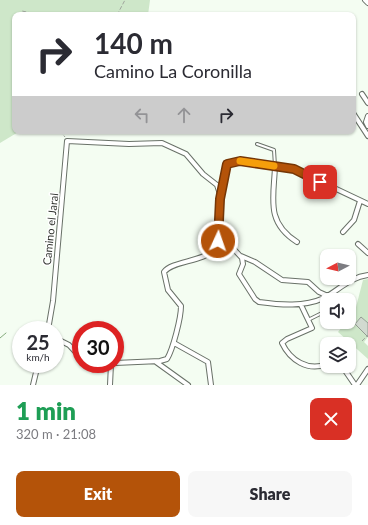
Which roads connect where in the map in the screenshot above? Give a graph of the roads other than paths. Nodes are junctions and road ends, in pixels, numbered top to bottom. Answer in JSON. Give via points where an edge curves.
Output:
{"nodes":[{"id":1,"x":366,"y":0,"type":"edge"},
{"id":2,"x":368,"y":3,"type":"edge"},
{"id":3,"x":362,"y":94,"type":"dead end"},
{"id":4,"x":368,"y":103,"type":"edge"},
{"id":5,"x":368,"y":116,"type":"edge"},
{"id":6,"x":356,"y":118,"type":"edge"},
{"id":7,"x":368,"y":126,"type":"edge"},
{"id":8,"x":368,"y":136,"type":"edge"},
{"id":9,"x":257,"y":144,"type":"dead end"},
{"id":10,"x":275,"y":166,"type":"junction"},
{"id":11,"x":220,"y":199,"type":"junction"},
{"id":12,"x":360,"y":201,"type":"junction"},
{"id":13,"x":368,"y":204,"type":"edge"},
{"id":14,"x":218,"y":232,"type":"junction"},
{"id":15,"x":342,"y":232,"type":"dead end"},
{"id":16,"x":297,"y":242,"type":"dead end"},
{"id":17,"x":358,"y":244,"type":"dead end"},
{"id":18,"x":368,"y":253,"type":"edge"},
{"id":19,"x":241,"y":256,"type":"junction"},
{"id":20,"x":368,"y":276,"type":"edge"},
{"id":21,"x":321,"y":293,"type":"edge"},
{"id":22,"x":332,"y":293,"type":"edge"},
{"id":23,"x":320,"y":299,"type":"edge"},
{"id":24,"x":301,"y":305,"type":"junction"},
{"id":25,"x":320,"y":314,"type":"edge"},
{"id":26,"x":308,"y":320,"type":"junction"},
{"id":27,"x":50,"y":321,"type":"edge"},
{"id":28,"x":64,"y":342,"type":"edge"},
{"id":29,"x":174,"y":343,"type":"junction"},
{"id":30,"x":72,"y":348,"type":"edge"},
{"id":31,"x":156,"y":362,"type":"junction"},
{"id":32,"x":124,"y":364,"type":"edge"},
{"id":33,"x":320,"y":365,"type":"edge"},
{"id":34,"x":368,"y":369,"type":"edge"},
{"id":35,"x":36,"y":373,"type":"edge"},
{"id":36,"x":111,"y":373,"type":"edge"},
{"id":37,"x":347,"y":373,"type":"edge"},
{"id":38,"x":33,"y":385,"type":"edge"},
{"id":39,"x":110,"y":385,"type":"edge"},
{"id":40,"x":188,"y":385,"type":"edge"},
{"id":41,"x":211,"y":385,"type":"edge"},
{"id":42,"x":356,"y":385,"type":"edge"}],
"edges":[{"from":1,"to":2,"type":"street"},
{"from":3,"to":4,"type":"street"},
{"from":5,"to":7,"type":"street"},
{"from":6,"to":8,"type":"street"},
{"from":9,"to":10,"type":"lane","via":[[274,150]]},
{"from":10,"to":11,"type":"street","via":[[240,161],[227,164]]},
{"from":10,"to":12,"type":"street","via":[[298,170]]},
{"from":10,"to":16,"type":"street","via":[[272,203],[274,216],[288,236]]},
{"from":11,"to":14,"type":"street"},
{"from":11,"to":27,"type":"street","name":"Camino el Jaral","via":[[220,189],[217,185],[203,174],[186,154],[162,143],[67,141]]},
{"from":12,"to":13,"type":"street"},
{"from":12,"to":15,"type":"street","via":[[354,220]]},
{"from":14,"to":19,"type":"street"},
{"from":14,"to":29,"type":"street","via":[[216,249],[211,253],[164,272],[168,290],[181,306]]},
{"from":17,"to":18,"type":"street"},
{"from":19,"to":21,"type":"street","via":[[282,280],[308,282]]},
{"from":19,"to":24,"type":"street","via":[[243,264],[239,274],[255,299],[259,302]]},
{"from":20,"to":22,"type":"street","via":[[350,280]]},
{"from":23,"to":24,"type":"street"},
{"from":24,"to":26,"type":"street"},
{"from":25,"to":26,"type":"lane"},
{"from":26,"to":33,"type":"street","via":[[312,328],[287,339],[282,344],[289,356],[297,361],[309,366]]},
{"from":28,"to":30,"type":"street"},
{"from":29,"to":31,"type":"street","via":[[166,360]]},
{"from":29,"to":41,"type":"street","via":[[208,362]]},
{"from":31,"to":32,"type":"street"},
{"from":31,"to":40,"type":"street"},
{"from":34,"to":42,"type":"street"},
{"from":35,"to":38,"type":"street"},
{"from":36,"to":39,"type":"street"},
{"from":37,"to":42,"type":"street"}]}
